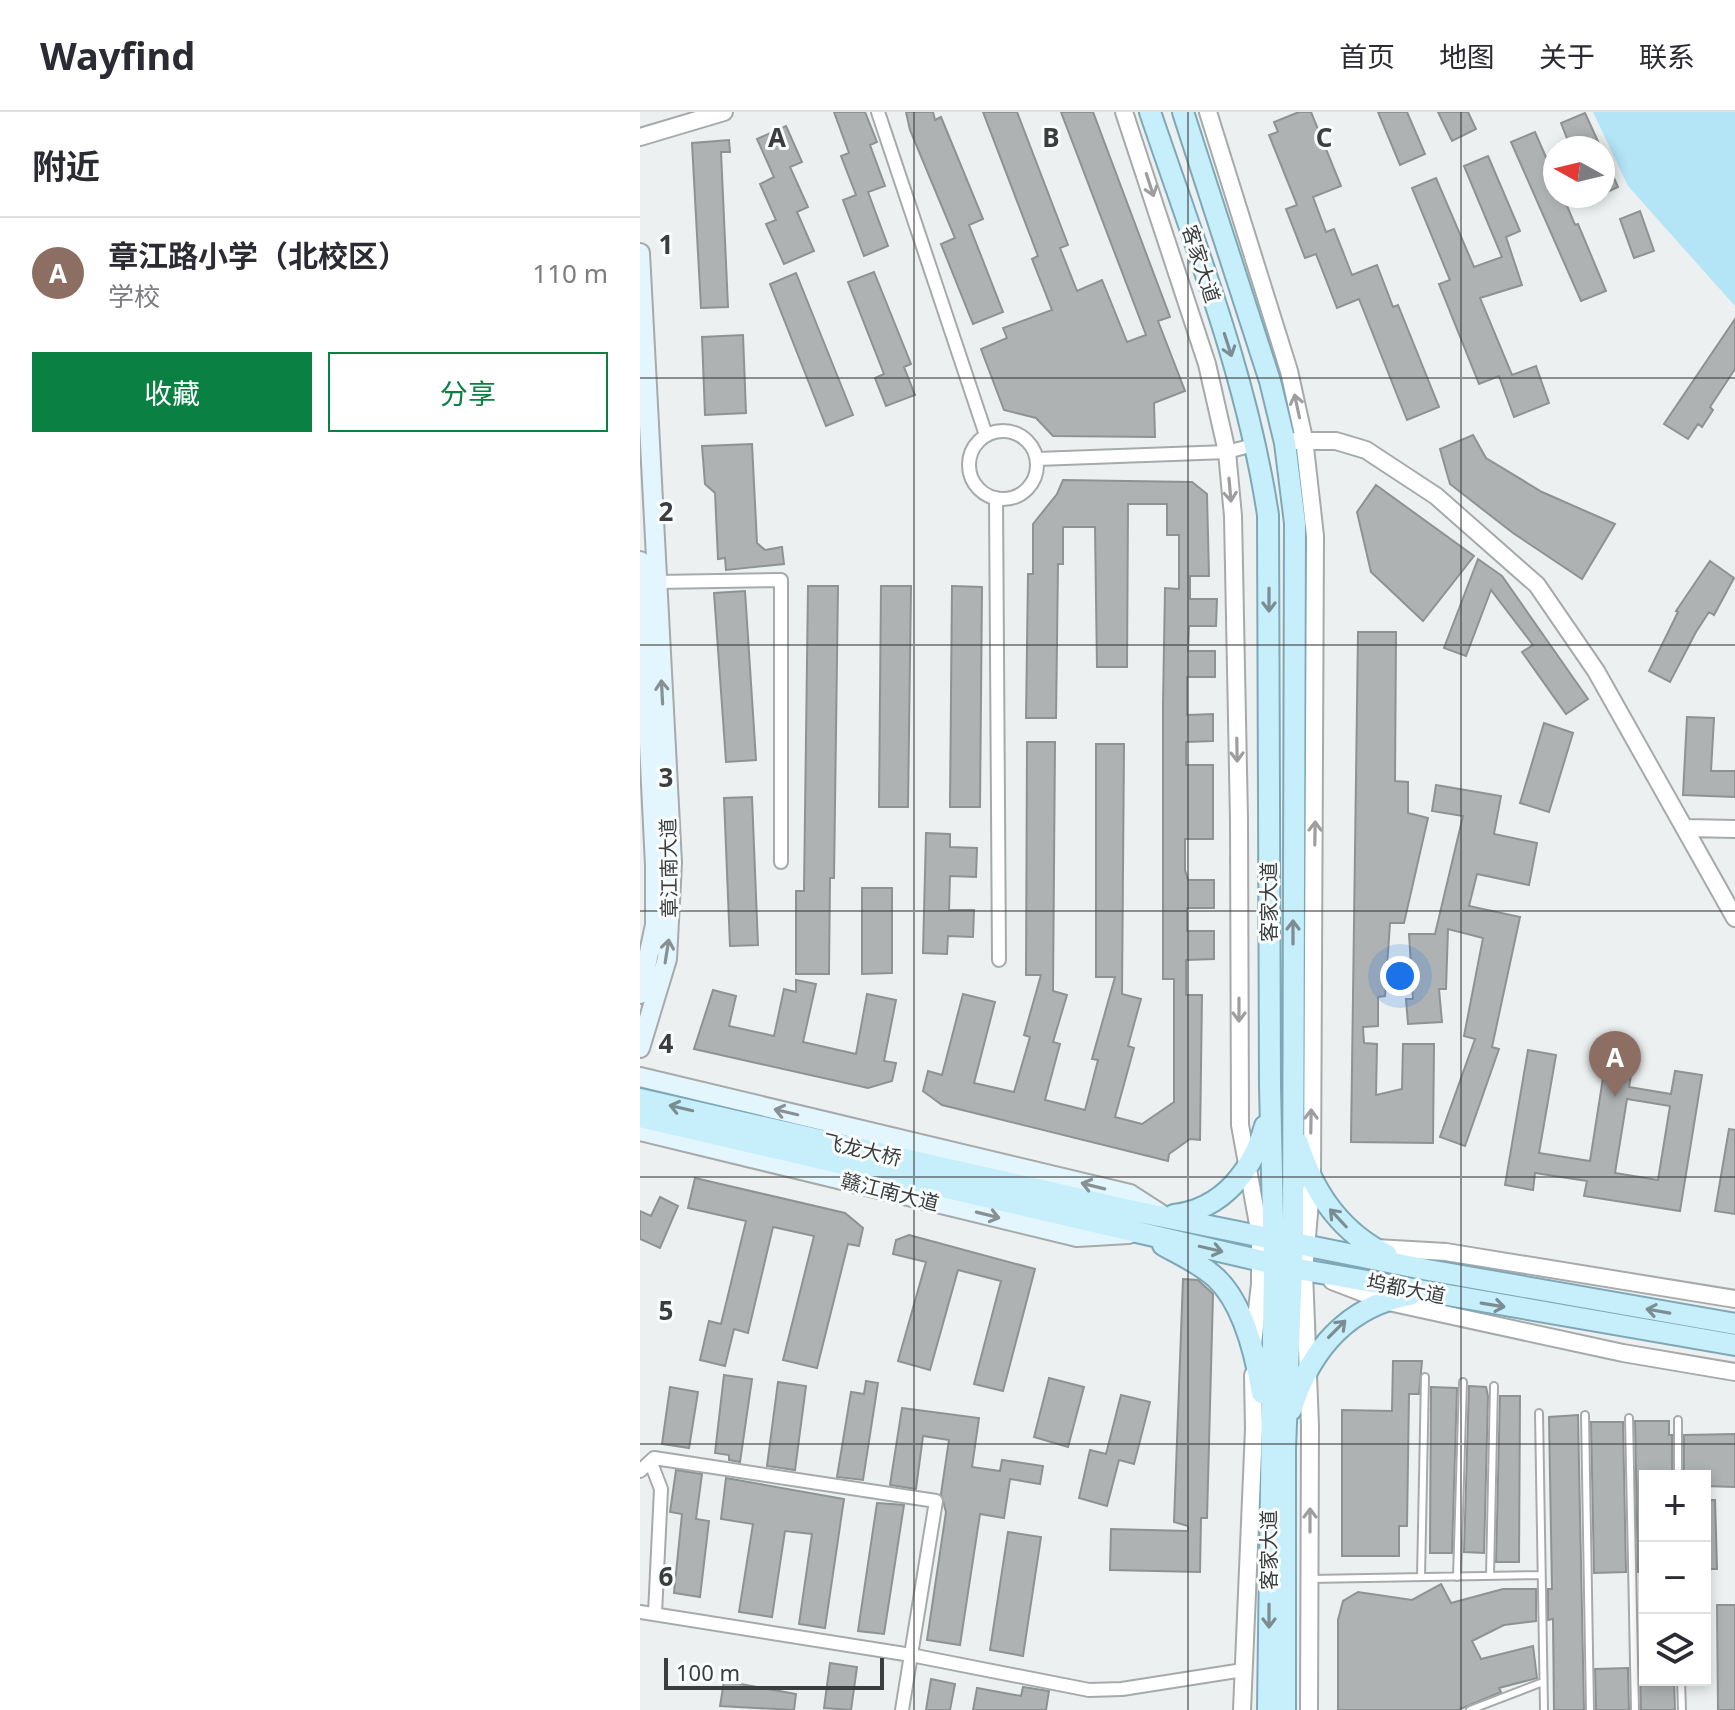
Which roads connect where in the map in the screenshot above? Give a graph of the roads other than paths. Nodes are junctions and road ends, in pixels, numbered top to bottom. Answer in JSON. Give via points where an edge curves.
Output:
{"nodes":[{"id":1,"x":724,"y":112,"type":"edge"},
{"id":2,"x":878,"y":112,"type":"edge"},
{"id":3,"x":1124,"y":112,"type":"edge"},
{"id":4,"x":1150,"y":112,"type":"edge"},
{"id":5,"x":1183,"y":112,"type":"edge"},
{"id":6,"x":1208,"y":112,"type":"edge"},
{"id":7,"x":640,"y":137,"type":"edge"},
{"id":8,"x":640,"y":253,"type":"edge"},
{"id":9,"x":986,"y":435,"type":"junction"},
{"id":10,"x":1294,"y":441,"type":"junction"},
{"id":11,"x":1257,"y":444,"type":"junction"},
{"id":12,"x":1227,"y":452,"type":"junction"},
{"id":13,"x":1037,"y":459,"type":"junction"},
{"id":14,"x":996,"y":498,"type":"junction"},
{"id":15,"x":640,"y":561,"type":"edge"},
{"id":16,"x":656,"y":582,"type":"junction"},
{"id":17,"x":1687,"y":828,"type":"junction"},
{"id":18,"x":1735,"y":829,"type":"edge"},
{"id":19,"x":781,"y":862,"type":"dead end"},
{"id":20,"x":1735,"y":918,"type":"edge"},
{"id":21,"x":999,"y":960,"type":"dead end"},
{"id":22,"x":640,"y":994,"type":"edge"},
{"id":23,"x":640,"y":1048,"type":"edge"},
{"id":24,"x":640,"y":1077,"type":"edge"},
{"id":25,"x":1270,"y":1086,"type":"junction"},
{"id":26,"x":640,"y":1099,"type":"edge"},
{"id":27,"x":1292,"y":1109,"type":"junction"},
{"id":28,"x":640,"y":1117,"type":"edge"},
{"id":29,"x":640,"y":1131,"type":"edge"},
{"id":30,"x":1247,"y":1169,"type":"junction"},
{"id":31,"x":1312,"y":1178,"type":"junction"},
{"id":32,"x":1083,"y":1209,"type":"junction"},
{"id":33,"x":1164,"y":1216,"type":"junction"},
{"id":34,"x":1142,"y":1233,"type":"junction"},
{"id":35,"x":1287,"y":1240,"type":"junction"},
{"id":36,"x":1374,"y":1248,"type":"junction"},
{"id":37,"x":1287,"y":1267,"type":"junction"},
{"id":38,"x":1428,"y":1270,"type":"junction"},
{"id":39,"x":1424,"y":1293,"type":"junction"},
{"id":40,"x":1735,"y":1299,"type":"edge"},
{"id":41,"x":1384,"y":1301,"type":"junction"},
{"id":42,"x":1735,"y":1324,"type":"edge"},
{"id":43,"x":1735,"y":1345,"type":"edge"},
{"id":44,"x":1252,"y":1351,"type":"junction"},
{"id":45,"x":1735,"y":1372,"type":"edge"},
{"id":46,"x":1306,"y":1377,"type":"junction"},
{"id":47,"x":1425,"y":1377,"type":"dead end"},
{"id":48,"x":1463,"y":1382,"type":"dead end"},
{"id":49,"x":1494,"y":1386,"type":"dead end"},
{"id":50,"x":1539,"y":1413,"type":"dead end"},
{"id":51,"x":1585,"y":1415,"type":"dead end"},
{"id":52,"x":1629,"y":1418,"type":"dead end"},
{"id":53,"x":1678,"y":1420,"type":"dead end"},
{"id":54,"x":1270,"y":1423,"type":"junction"},
{"id":55,"x":1285,"y":1449,"type":"junction"},
{"id":56,"x":645,"y":1467,"type":"edge"},
{"id":57,"x":1678,"y":1470,"type":"edge"},
{"id":58,"x":1540,"y":1575,"type":"junction"},
{"id":59,"x":1490,"y":1576,"type":"junction"},
{"id":60,"x":1421,"y":1577,"type":"junction"},
{"id":61,"x":1457,"y":1577,"type":"junction"},
{"id":62,"x":1310,"y":1579,"type":"junction"},
{"id":63,"x":640,"y":1612,"type":"edge"},
{"id":64,"x":655,"y":1614,"type":"junction"},
{"id":65,"x":911,"y":1655,"type":"junction"},
{"id":66,"x":1243,"y":1670,"type":"junction"},
{"id":67,"x":1543,"y":1682,"type":"junction"},
{"id":68,"x":1681,"y":1686,"type":"edge"},
{"id":69,"x":902,"y":1710,"type":"edge"},
{"id":70,"x":1242,"y":1710,"type":"edge"},
{"id":71,"x":1268,"y":1710,"type":"edge"},
{"id":72,"x":1285,"y":1710,"type":"edge"},
{"id":73,"x":1309,"y":1710,"type":"edge"},
{"id":74,"x":1470,"y":1710,"type":"edge"},
{"id":75,"x":1544,"y":1710,"type":"edge"},
{"id":76,"x":1590,"y":1710,"type":"edge"},
{"id":77,"x":1635,"y":1710,"type":"edge"},
{"id":78,"x":1682,"y":1710,"type":"edge"}],
"edges":[{"from":1,"to":7,"type":"street"},
{"from":2,"to":9,"type":"street"},
{"from":3,"to":12,"type":"street","one_way":true,"via":[[1207,364]]},
{"from":4,"to":11,"type":"main road","name":"客家大道","one_way":true},
{"from":5,"to":10,"type":"main road","name":"客家大道"},
{"from":10,"to":6,"type":"street","one_way":true,"via":[[1289,371]]},
{"from":8,"to":16,"type":"main road","name":"章江南大道"},
{"from":9,"to":13,"type":"street","via":[[1003,430],[1020,435]]},
{"from":9,"to":14,"type":"street","via":[[974,447],[969,465],[974,482]]},
{"from":10,"to":17,"type":"street","via":[[1336,441],[1366,450],[1436,496],[1529,577],[1569,628]]},
{"from":27,"to":10,"type":"main road","name":"客家大道","one_way":true},
{"from":31,"to":10,"type":"street","one_way":true,"via":[[1315,536]]},
{"from":11,"to":12,"type":"street"},
{"from":11,"to":25,"type":"main road","name":"客家大道","one_way":true,"via":[[1268,515]]},
{"from":12,"to":13,"type":"street"},
{"from":12,"to":30,"type":"street","one_way":true,"via":[[1239,820],[1240,1125]]},
{"from":13,"to":14,"type":"street","via":[[1029,488],[1014,497]]},
{"from":14,"to":21,"type":"street"},
{"from":15,"to":22,"type":"main road","name":"章江南大道","via":[[655,865],[655,925]]},
{"from":16,"to":19,"type":"street","via":[[781,580]]},
{"from":23,"to":16,"type":"main road","name":"章江南大道","one_way":true,"via":[[659,989],[670,928],[672,863]]},
{"from":17,"to":18,"type":"street"},
{"from":17,"to":20,"type":"street"},
{"from":33,"to":24,"type":"main road","one_way":true,"via":[[1130,1194]]},
{"from":25,"to":30,"type":"main road","via":[[1264,1129]]},
{"from":25,"to":35,"type":"main road","name":"客家大道"},
{"from":32,"to":26,"type":"main road","name":"飞龙大桥","one_way":true},
{"from":27,"to":31,"type":"main road"},
{"from":27,"to":35,"type":"main road","name":"客家大道"},
{"from":28,"to":32,"type":"main road","name":"飞龙大桥"},
{"from":29,"to":34,"type":"main road","name":"赣江南大道","one_way":true,"via":[[1077,1237]]},
{"from":30,"to":33,"type":"main road","via":[[1214,1201]]},
{"from":30,"to":35,"type":"street"},
{"from":31,"to":35,"type":"street"},
{"from":36,"to":31,"type":"main road","one_way":true,"via":[[1339,1221]]},
{"from":32,"to":33,"type":"main road","name":"坞都大道"},
{"from":32,"to":34,"type":"main road","name":"坞都大道"},
{"from":33,"to":35,"type":"main road","name":"坞都大道"},
{"from":34,"to":37,"type":"main road","name":"坞都大道","one_way":true},
{"from":34,"to":44,"type":"main road","via":[[1219,1281]]},
{"from":35,"to":36,"type":"street"},
{"from":35,"to":37,"type":"main road","name":"客家大道"},
{"from":35,"to":37,"type":"street"},
{"from":35,"to":38,"type":"main road","name":"坞都大道"},
{"from":36,"to":38,"type":"main road"},
{"from":36,"to":40,"type":"street","via":[[1446,1252]]},
{"from":37,"to":39,"type":"main road","name":"坞都大道"},
{"from":37,"to":41,"type":"street"},
{"from":37,"to":44,"type":"street"},
{"from":37,"to":46,"type":"street"},
{"from":37,"to":54,"type":"main road","name":"客家大道"},
{"from":37,"to":55,"type":"main road","name":"客家大道"},
{"from":42,"to":38,"type":"main road","name":"坞都大道","one_way":true},
{"from":39,"to":41,"type":"main road"},
{"from":39,"to":43,"type":"main road","name":"坞都大道","one_way":true},
{"from":41,"to":45,"type":"street"},
{"from":46,"to":41,"type":"main road","one_way":true,"via":[[1331,1333]]},
{"from":44,"to":54,"type":"main road"},
{"from":44,"to":66,"type":"street","via":[[1254,1429]]},
{"from":46,"to":55,"type":"main road","via":[[1289,1416]]},
{"from":62,"to":46,"type":"street","one_way":true},
{"from":47,"to":60,"type":"lane"},
{"from":48,"to":61,"type":"lane"},
{"from":49,"to":59,"type":"lane"},
{"from":50,"to":58,"type":"lane"},
{"from":51,"to":76,"type":"lane"},
{"from":52,"to":77,"type":"lane"},
{"from":53,"to":57,"type":"lane"},
{"from":54,"to":71,"type":"main road","name":"客家大道","one_way":true},
{"from":55,"to":72,"type":"main road","name":"客家大道"},
{"from":56,"to":64,"type":"street","via":[[661,1489]]},
{"from":56,"to":65,"type":"street","via":[[654,1458],[936,1501]]},
{"from":58,"to":59,"type":"lane"},
{"from":58,"to":67,"type":"lane"},
{"from":59,"to":61,"type":"lane"},
{"from":60,"to":61,"type":"lane"},
{"from":60,"to":62,"type":"lane"},
{"from":62,"to":73,"type":"street"},
{"from":63,"to":64,"type":"street"},
{"from":64,"to":65,"type":"street"},
{"from":65,"to":66,"type":"street","via":[[1089,1690]]},
{"from":65,"to":69,"type":"street"},
{"from":66,"to":70,"type":"street"},
{"from":67,"to":74,"type":"lane"},
{"from":67,"to":75,"type":"lane"},
{"from":68,"to":78,"type":"lane"}]}
